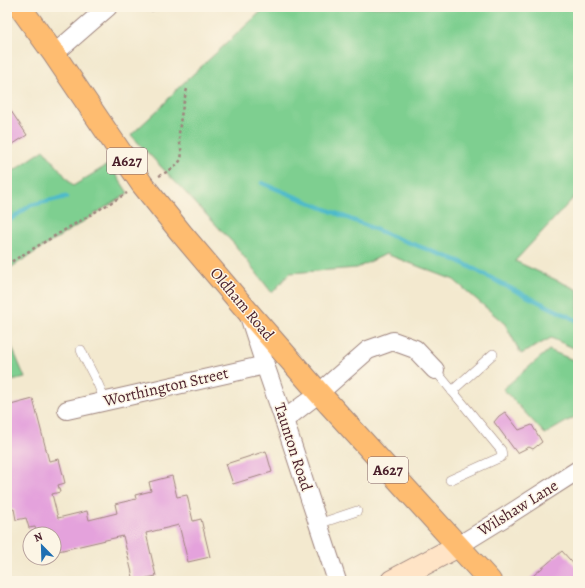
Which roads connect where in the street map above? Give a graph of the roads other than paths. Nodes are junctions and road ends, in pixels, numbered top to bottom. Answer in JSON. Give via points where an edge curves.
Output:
{"nodes":[{"id":1,"x":20,"y":7,"type":"edge"},
{"id":2,"x":108,"y":7,"type":"edge"},
{"id":3,"x":54,"y":54,"type":"junction"},
{"id":4,"x":249,"y":313,"type":"junction"},
{"id":5,"x":81,"y":350,"type":"dead end"},
{"id":6,"x":493,"y":354,"type":"dead end"},
{"id":7,"x":265,"y":365,"type":"junction"},
{"id":8,"x":435,"y":370,"type":"joint"},
{"id":9,"x":452,"y":391,"type":"junction"},
{"id":10,"x":319,"y":393,"type":"junction"},
{"id":11,"x":105,"y":401,"type":"junction"},
{"id":12,"x":67,"y":410,"type":"dead end"},
{"id":13,"x":284,"y":420,"type":"junction"},
{"id":14,"x":578,"y":470,"type":"edge"},
{"id":15,"x":450,"y":480,"type":"dead end"},
{"id":16,"x":357,"y":511,"type":"dead end"},
{"id":17,"x":318,"y":524,"type":"junction"},
{"id":18,"x":458,"y":546,"type":"junction"},
{"id":19,"x":337,"y":581,"type":"edge"},
{"id":20,"x":392,"y":581,"type":"edge"},
{"id":21,"x":490,"y":581,"type":"edge"}],
"edges":[{"from":1,"to":3,"type":"highway","name":"Oldham Road","number":"A627"},
{"from":2,"to":3,"type":"street"},
{"from":3,"to":4,"type":"highway","name":"Oldham Road","number":"A627","via":[[142,184]]},
{"from":4,"to":7,"type":"street","name":"Taunton Road"},
{"from":4,"to":10,"type":"highway","name":"Oldham Road","number":"A627"},
{"from":5,"to":11,"type":"lane"},
{"from":6,"to":9,"type":"lane"},
{"from":7,"to":11,"type":"street","name":"Worthington Street"},
{"from":7,"to":13,"type":"street","name":"Taunton Road"},
{"from":8,"to":9,"type":"lane"},
{"from":8,"to":10,"type":"street","via":[[415,349],[393,341],[368,350]]},
{"from":9,"to":15,"type":"lane","via":[[501,450],[502,455]]},
{"from":10,"to":13,"type":"street"},
{"from":10,"to":18,"type":"highway","name":"Oldham Road","number":"A627"},
{"from":11,"to":12,"type":"street","name":"Worthington Street"},
{"from":13,"to":17,"type":"street","name":"Taunton Road"},
{"from":14,"to":18,"type":"street","name":"Wilshaw Lane"},
{"from":16,"to":17,"type":"lane"},
{"from":17,"to":19,"type":"street","name":"Taunton Road"},
{"from":18,"to":20,"type":"street"},
{"from":18,"to":21,"type":"highway","name":"Oldham Road","number":"A627"}]}
